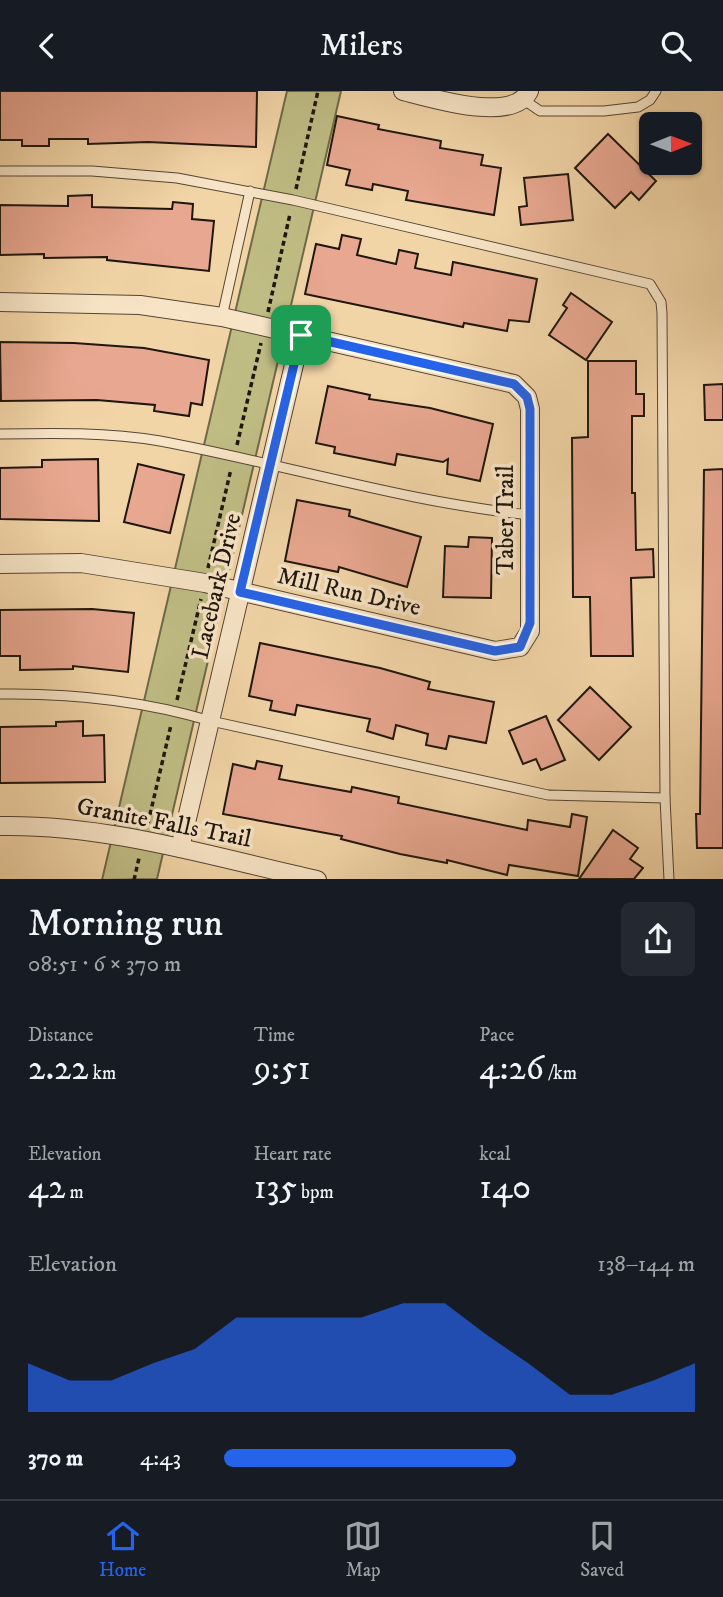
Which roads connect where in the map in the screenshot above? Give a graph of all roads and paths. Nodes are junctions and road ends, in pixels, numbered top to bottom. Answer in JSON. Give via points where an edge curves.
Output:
{"nodes":[{"id":1,"x":403,"y":91,"type":"edge"},
{"id":2,"x":656,"y":91,"type":"edge"},
{"id":3,"x":526,"y":95,"type":"edge"},
{"id":4,"x":0,"y":171,"type":"edge"},
{"id":5,"x":250,"y":191,"type":"junction"},
{"id":6,"x":0,"y":302,"type":"edge"},
{"id":7,"x":222,"y":317,"type":"junction"},
{"id":8,"x":301,"y":335,"type":"junction"},
{"id":9,"x":0,"y":434,"type":"edge"},
{"id":10,"x":271,"y":465,"type":"junction"},
{"id":11,"x":530,"y":515,"type":"junction"},
{"id":12,"x":0,"y":564,"type":"edge"},
{"id":13,"x":240,"y":592,"type":"junction"},
{"id":14,"x":520,"y":647,"type":"joint"},
{"id":15,"x":0,"y":694,"type":"edge"},
{"id":16,"x":211,"y":721,"type":"junction"},
{"id":17,"x":665,"y":797,"type":"junction"},
{"id":18,"x":0,"y":826,"type":"edge"},
{"id":19,"x":180,"y":848,"type":"junction"},
{"id":20,"x":141,"y":852,"type":"dead end"},
{"id":21,"x":289,"y":877,"type":"edge"},
{"id":22,"x":134,"y":879,"type":"edge"},
{"id":23,"x":308,"y":879,"type":"edge"},
{"id":24,"x":669,"y":879,"type":"edge"}],
"edges":[{"from":1,"to":3,"type":"street","via":[[488,107],[514,106]]},
{"from":2,"to":3,"type":"lane","via":[[638,107],[604,111],[540,111]]},
{"from":4,"to":5,"type":"lane","via":[[104,172]]},
{"from":5,"to":7,"type":"lane"},
{"from":5,"to":17,"type":"lane","via":[[643,280],[655,291],[662,313]]},
{"from":6,"to":7,"type":"street","via":[[140,305]]},
{"from":7,"to":8,"type":"street"},
{"from":8,"to":10,"type":"street","name":"Lacebark Drive"},
{"from":8,"to":11,"type":"street","name":"Taber Trail","via":[[514,384],[530,409]]},
{"from":9,"to":10,"type":"lane","via":[[157,441]]},
{"from":10,"to":11,"type":"lane","via":[[416,499]]},
{"from":10,"to":13,"type":"street","name":"Lacebark Drive"},
{"from":11,"to":14,"type":"street","name":"Taber Trail","via":[[530,623]]},
{"from":12,"to":13,"type":"street","name":"Mill Run Drive","via":[[81,563]]},
{"from":13,"to":14,"type":"street","name":"Mill Run Drive","via":[[495,651]]},
{"from":13,"to":16,"type":"street","name":"Lacebark Drive"},
{"from":15,"to":16,"type":"lane","via":[[88,698],[174,710]]},
{"from":16,"to":17,"type":"lane","via":[[548,795]]},
{"from":16,"to":19,"type":"street","name":"Lacebark Drive"},
{"from":17,"to":24,"type":"lane"},
{"from":18,"to":19,"type":"street","name":"Granite Falls Trail","via":[[47,825]]},
{"from":19,"to":21,"type":"street","name":"Granite Falls Trail"},
{"from":20,"to":22,"type":"path"},
{"from":21,"to":23,"type":"street","name":"Granite Falls Trail"}]}
